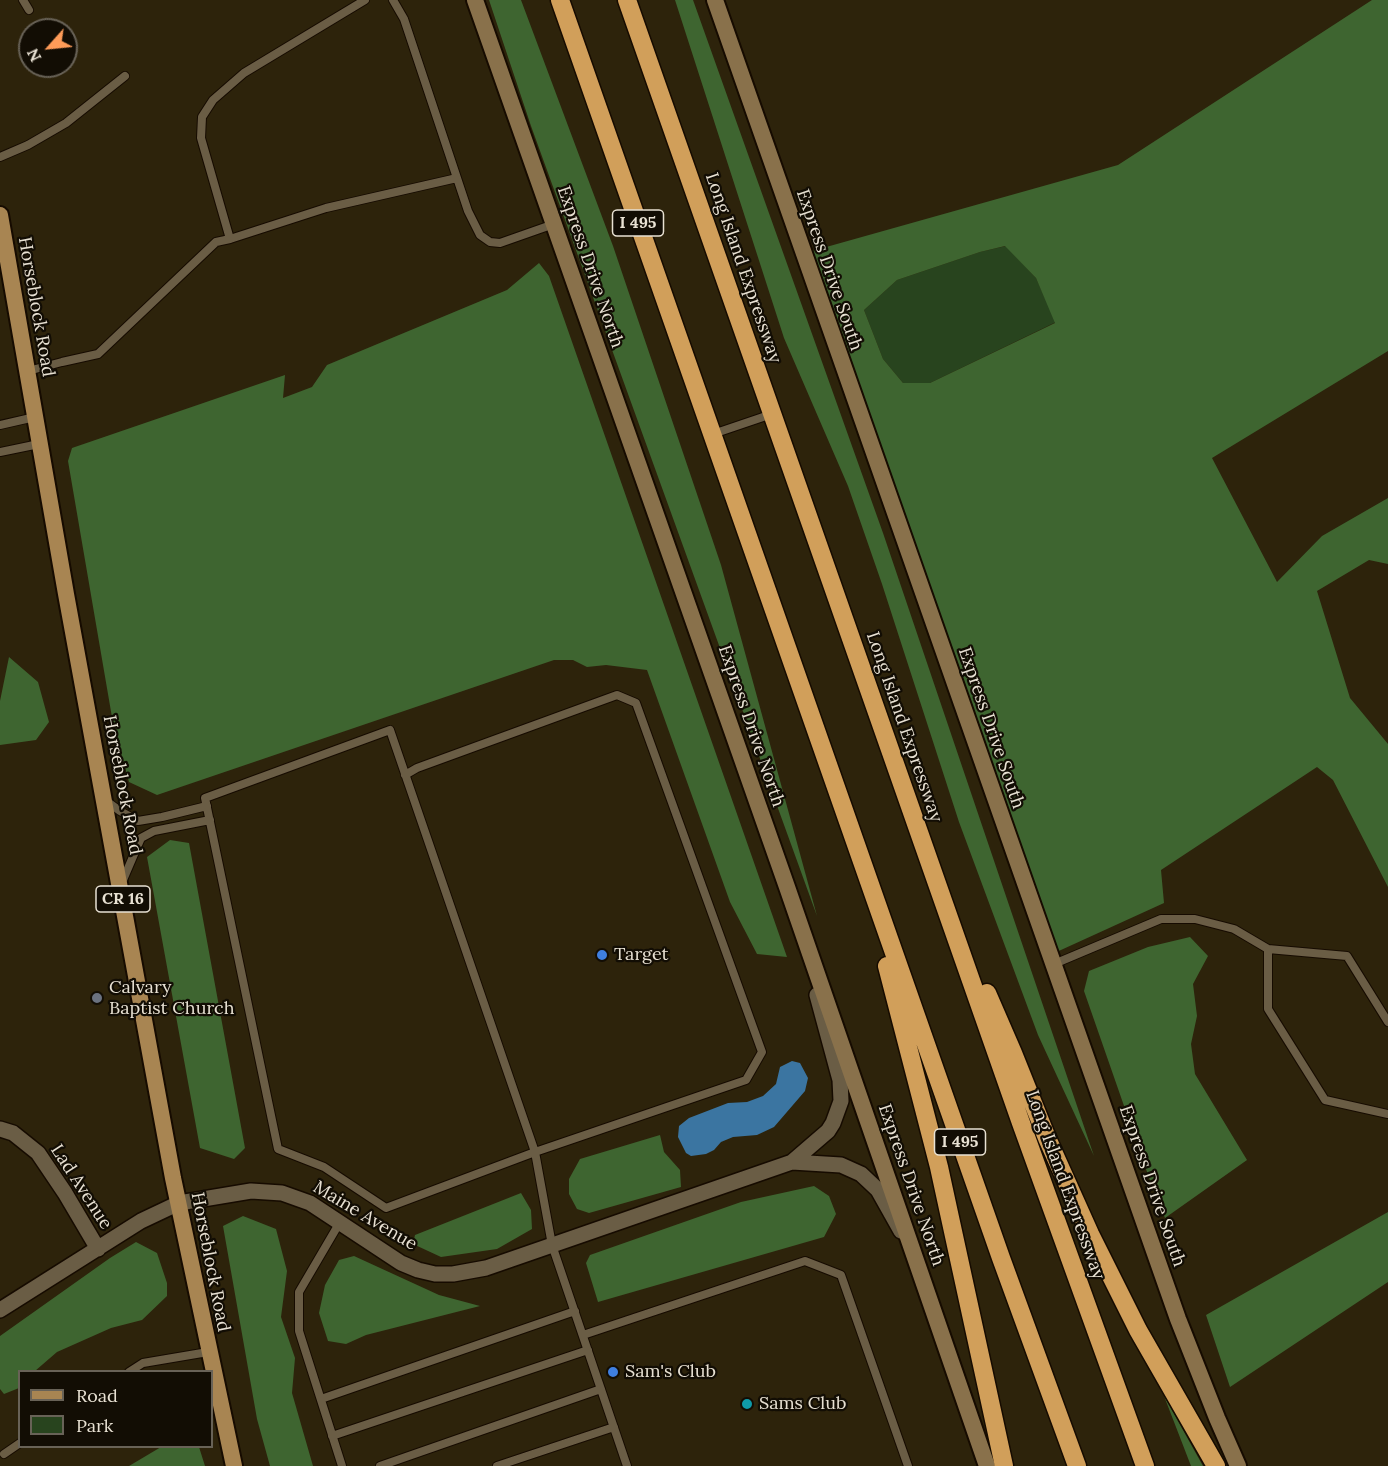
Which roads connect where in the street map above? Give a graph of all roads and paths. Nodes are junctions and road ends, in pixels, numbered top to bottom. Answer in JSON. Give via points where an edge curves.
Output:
{"nodes":[{"id":1,"x":22,"y":0,"type":"edge"},
{"id":2,"x":364,"y":0,"type":"edge"},
{"id":3,"x":393,"y":0,"type":"edge"},
{"id":4,"x":475,"y":0,"type":"edge"},
{"id":5,"x":627,"y":0,"type":"edge"},
{"id":6,"x":715,"y":0,"type":"edge"},
{"id":7,"x":561,"y":4,"type":"edge"},
{"id":8,"x":29,"y":10,"type":"dead end"},
{"id":9,"x":125,"y":76,"type":"dead end"},
{"id":10,"x":0,"y":158,"type":"edge"},
{"id":11,"x":457,"y":178,"type":"junction"},
{"id":12,"x":0,"y":215,"type":"edge"},
{"id":13,"x":554,"y":224,"type":"junction"},
{"id":14,"x":231,"y":239,"type":"junction"},
{"id":15,"x":28,"y":371,"type":"junction"},
{"id":16,"x":772,"y":414,"type":"junction"},
{"id":17,"x":35,"y":417,"type":"junction"},
{"id":18,"x":0,"y":425,"type":"edge"},
{"id":19,"x":712,"y":434,"type":"junction"},
{"id":20,"x":39,"y":444,"type":"junction"},
{"id":21,"x":3,"y":451,"type":"edge"},
{"id":22,"x":405,"y":775,"type":"junction"},
{"id":23,"x":105,"y":800,"type":"junction"},
{"id":24,"x":207,"y":806,"type":"junction"},
{"id":25,"x":847,"y":817,"type":"junction"},
{"id":26,"x":210,"y":820,"type":"junction"},
{"id":27,"x":936,"y":880,"type":"junction"},
{"id":28,"x":121,"y":884,"type":"junction"},
{"id":29,"x":787,"y":887,"type":"junction"},
{"id":30,"x":1268,"y":949,"type":"junction"},
{"id":31,"x":1053,"y":964,"type":"junction"},
{"id":32,"x":1388,"y":1022,"type":"edge"},
{"id":33,"x":1388,"y":1114,"type":"edge"},
{"id":34,"x":0,"y":1129,"type":"edge"},
{"id":35,"x":535,"y":1152,"type":"junction"},
{"id":36,"x":792,"y":1162,"type":"junction"},
{"id":37,"x":178,"y":1203,"type":"junction"},
{"id":38,"x":340,"y":1222,"type":"junction"},
{"id":39,"x":552,"y":1245,"type":"junction"},
{"id":40,"x":98,"y":1249,"type":"junction"},
{"id":41,"x":914,"y":1254,"type":"junction"},
{"id":42,"x":0,"y":1310,"type":"edge"},
{"id":43,"x":575,"y":1311,"type":"junction"},
{"id":44,"x":583,"y":1335,"type":"junction"},
{"id":45,"x":588,"y":1350,"type":"junction"},
{"id":46,"x":208,"y":1352,"type":"junction"},
{"id":47,"x":131,"y":1370,"type":"edge"},
{"id":48,"x":212,"y":1370,"type":"edge"},
{"id":49,"x":213,"y":1374,"type":"edge"},
{"id":50,"x":601,"y":1389,"type":"junction"},
{"id":51,"x":321,"y":1399,"type":"junction"},
{"id":52,"x":614,"y":1427,"type":"junction"},
{"id":53,"x":332,"y":1436,"type":"junction"},
{"id":54,"x":18,"y":1444,"type":"edge"},
{"id":55,"x":4,"y":1454,"type":"dead end"},
{"id":56,"x":234,"y":1466,"type":"edge"},
{"id":57,"x":342,"y":1466,"type":"edge"},
{"id":58,"x":380,"y":1466,"type":"edge"},
{"id":59,"x":498,"y":1466,"type":"edge"},
{"id":60,"x":627,"y":1466,"type":"edge"},
{"id":61,"x":908,"y":1466,"type":"edge"},
{"id":62,"x":987,"y":1466,"type":"edge"},
{"id":63,"x":1004,"y":1466,"type":"edge"},
{"id":64,"x":1077,"y":1466,"type":"edge"},
{"id":65,"x":1146,"y":1466,"type":"edge"},
{"id":66,"x":1216,"y":1466,"type":"edge"},
{"id":67,"x":1238,"y":1466,"type":"edge"}],
"edges":[{"from":1,"to":8,"type":"lane"},
{"from":2,"to":14,"type":"lane","via":[[244,73],[213,100],[202,117],[201,138]]},
{"from":3,"to":11,"type":"lane","via":[[404,19]]},
{"from":4,"to":13,"type":"main road","name":"Express Drive North"},
{"from":5,"to":16,"type":"highway","name":"Long Island Expressway"},
{"from":6,"to":31,"type":"main road","name":"Express Drive South"},
{"from":7,"to":19,"type":"highway","number":"I 495"},
{"from":9,"to":10,"type":"lane","via":[[66,123]]},
{"from":11,"to":13,"type":"lane","via":[[480,235],[490,242],[500,243]]},
{"from":11,"to":14,"type":"lane","via":[[326,208]]},
{"from":12,"to":15,"type":"main road","name":"Horseblock Road","number":"CR 16"},
{"from":13,"to":29,"type":"main road","name":"Express Drive North"},
{"from":14,"to":15,"type":"lane","via":[[216,242],[98,354]]},
{"from":15,"to":17,"type":"main road","name":"Horseblock Road","number":"CR 16"},
{"from":16,"to":19,"type":"lane"},
{"from":16,"to":27,"type":"highway","name":"Long Island Expressway"},
{"from":17,"to":18,"type":"lane"},
{"from":17,"to":20,"type":"main road","name":"Horseblock Road","number":"CR 16"},
{"from":19,"to":25,"type":"highway","number":"I 495"},
{"from":20,"to":21,"type":"lane"},
{"from":20,"to":23,"type":"main road","name":"Horseblock Road","number":"CR 16"},
{"from":22,"to":24,"type":"lane","via":[[390,730],[205,798]]},
{"from":22,"to":35,"type":"lane"},
{"from":22,"to":35,"type":"lane","via":[[617,695],[636,703],[762,1052],[746,1080]]},
{"from":23,"to":24,"type":"lane","via":[[138,821]]},
{"from":23,"to":28,"type":"main road","name":"Horseblock Road","number":"CR 16"},
{"from":24,"to":26,"type":"lane"},
{"from":25,"to":63,"type":"highway","via":[[939,1167]]},
{"from":25,"to":64,"type":"highway","number":"I 495"},
{"from":26,"to":28,"type":"lane","via":[[154,831],[141,838]]},
{"from":26,"to":35,"type":"lane","via":[[278,1149],[324,1167],[386,1208]]},
{"from":27,"to":65,"type":"highway","name":"Long Island Expressway"},
{"from":27,"to":66,"type":"highway","via":[[1090,1234],[1143,1339]]},
{"from":28,"to":37,"type":"main road","name":"Horseblock Road","number":"CR 16"},
{"from":29,"to":36,"type":"street","via":[[842,1091],[828,1131]]},
{"from":29,"to":41,"type":"main road","name":"Express Drive North"},
{"from":30,"to":31,"type":"lane","via":[[1234,930],[1195,920],[1161,919]]},
{"from":30,"to":32,"type":"lane","via":[[1347,956]]},
{"from":30,"to":33,"type":"lane","via":[[1268,1009],[1325,1100]]},
{"from":31,"to":67,"type":"main road","name":"Express Drive South","via":[[1178,1319]]},
{"from":34,"to":40,"type":"street","name":"Lad Avenue","via":[[13,1133],[38,1153]]},
{"from":35,"to":39,"type":"lane"},
{"from":36,"to":39,"type":"street","name":"Maine Avenue"},
{"from":36,"to":41,"type":"street","via":[[841,1165],[861,1174],[878,1190]]},
{"from":37,"to":38,"type":"street","name":"Maine Avenue","via":[[268,1191],[297,1197]]},
{"from":37,"to":40,"type":"street","name":"Maine Avenue"},
{"from":37,"to":46,"type":"main road","name":"Horseblock Road","number":"CR 16"},
{"from":38,"to":39,"type":"street","name":"Maine Avenue","via":[[401,1263],[435,1274],[470,1272]]},
{"from":38,"to":51,"type":"lane","via":[[299,1292],[299,1331]]},
{"from":39,"to":43,"type":"lane"},
{"from":40,"to":42,"type":"street","name":"Maine Avenue"},
{"from":41,"to":62,"type":"main road","name":"Express Drive North"},
{"from":43,"to":44,"type":"lane"},
{"from":43,"to":51,"type":"lane"},
{"from":44,"to":45,"type":"lane"},
{"from":44,"to":61,"type":"lane","via":[[805,1261],[832,1271],[841,1275]]},
{"from":45,"to":50,"type":"lane"},
{"from":45,"to":53,"type":"lane"},
{"from":46,"to":47,"type":"lane","via":[[143,1362]]},
{"from":46,"to":48,"type":"main road","name":"Horseblock Road","number":"CR 16"},
{"from":49,"to":56,"type":"main road","name":"Horseblock Road","number":"CR 16"},
{"from":50,"to":52,"type":"lane"},
{"from":50,"to":58,"type":"lane"},
{"from":51,"to":53,"type":"lane"},
{"from":52,"to":59,"type":"lane"},
{"from":52,"to":60,"type":"lane"},
{"from":53,"to":57,"type":"lane"},
{"from":54,"to":55,"type":"lane"}]}
